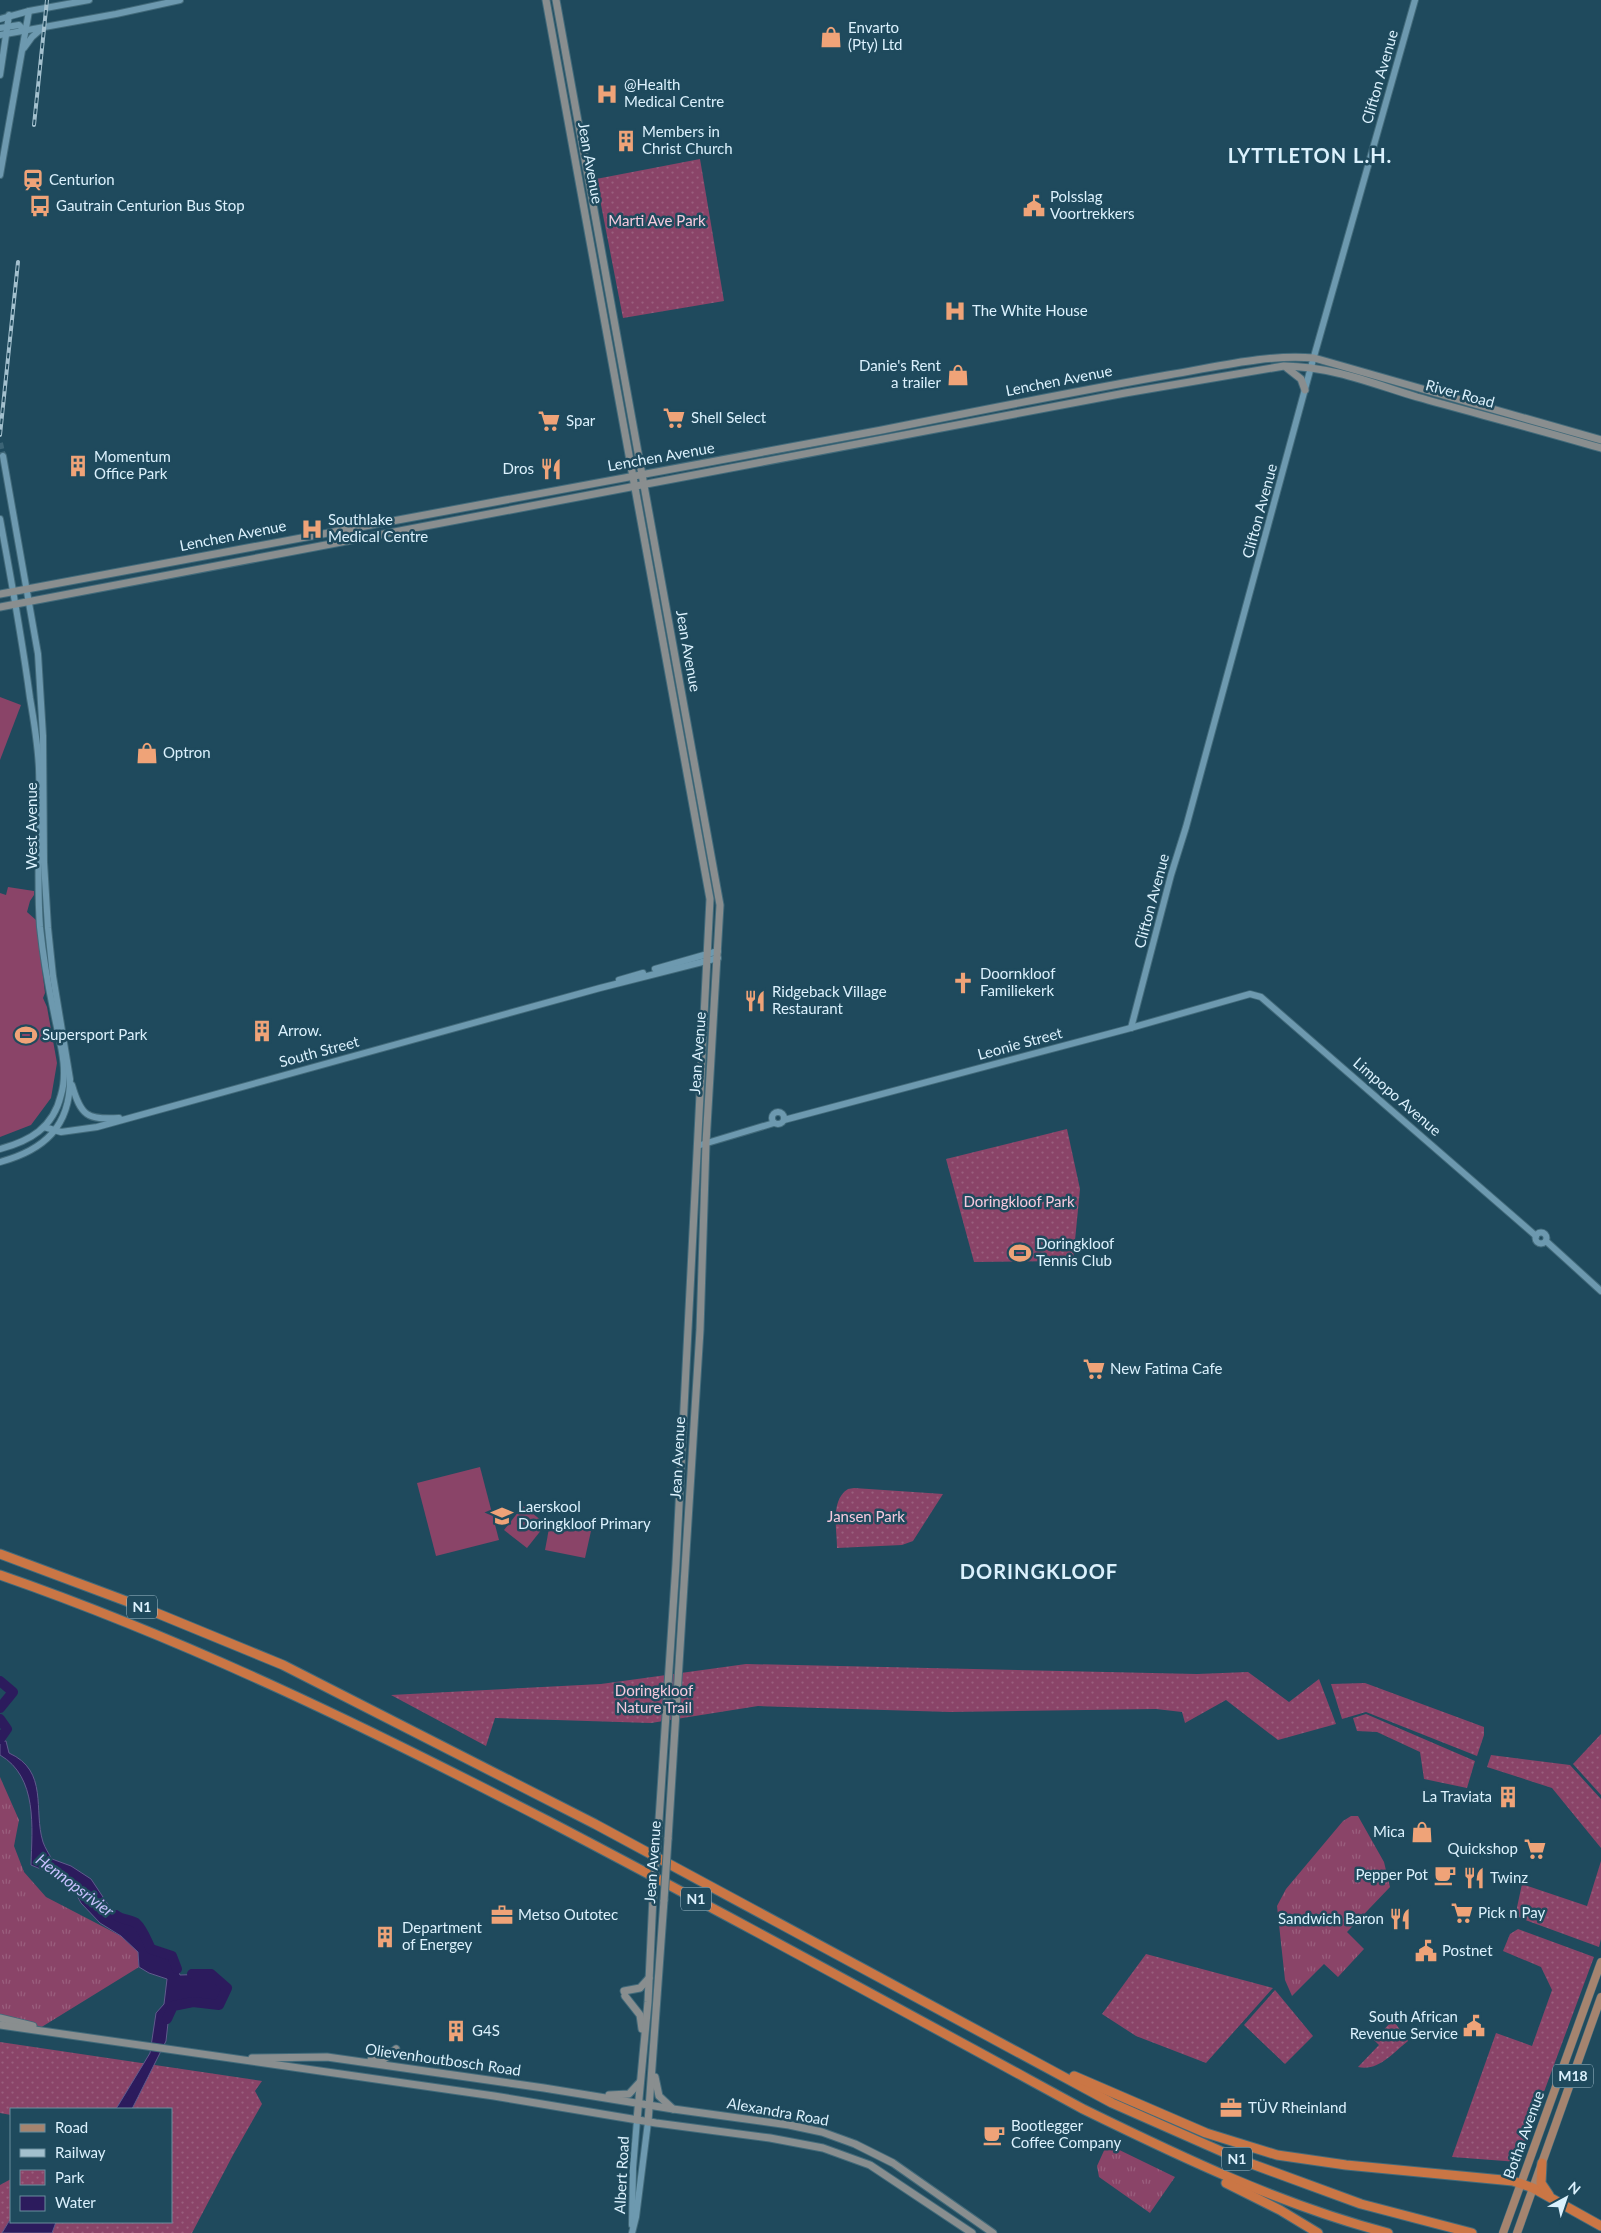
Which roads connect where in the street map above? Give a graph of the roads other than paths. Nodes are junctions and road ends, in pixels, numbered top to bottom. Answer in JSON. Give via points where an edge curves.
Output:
{"nodes":[{"id":1,"x":89,"y":0,"type":"edge"},
{"id":2,"x":180,"y":0,"type":"edge"},
{"id":3,"x":546,"y":0,"type":"edge"},
{"id":4,"x":556,"y":0,"type":"edge"},
{"id":5,"x":1415,"y":0,"type":"edge"},
{"id":6,"x":29,"y":11,"type":"junction"},
{"id":7,"x":9,"y":15,"type":"junction"},
{"id":8,"x":0,"y":18,"type":"edge"},
{"id":9,"x":7,"y":26,"type":"junction"},
{"id":10,"x":46,"y":27,"type":"junction"},
{"id":11,"x":0,"y":28,"type":"edge"},
{"id":12,"x":24,"y":31,"type":"junction"},
{"id":13,"x":3,"y":34,"type":"edge"},
{"id":14,"x":23,"y":50,"type":"junction"},
{"id":15,"x":0,"y":75,"type":"edge"},
{"id":16,"x":0,"y":175,"type":"edge"},
{"id":17,"x":1314,"y":358,"type":"junction"},
{"id":18,"x":1284,"y":366,"type":"junction"},
{"id":19,"x":1311,"y":367,"type":"junction"},
{"id":20,"x":625,"y":376,"type":"junction"},
{"id":21,"x":1305,"y":390,"type":"junction"},
{"id":22,"x":619,"y":394,"type":"junction"},
{"id":23,"x":1601,"y":440,"type":"edge"},
{"id":24,"x":1601,"y":448,"type":"edge"},
{"id":25,"x":3,"y":456,"type":"dead end"},
{"id":26,"x":643,"y":474,"type":"junction"},
{"id":27,"x":633,"y":476,"type":"junction"},
{"id":28,"x":645,"y":484,"type":"junction"},
{"id":29,"x":634,"y":486,"type":"junction"},
{"id":30,"x":0,"y":519,"type":"edge"},
{"id":31,"x":655,"y":543,"type":"junction"},
{"id":32,"x":650,"y":573,"type":"junction"},
{"id":33,"x":27,"y":589,"type":"junction"},
{"id":34,"x":14,"y":591,"type":"junction"},
{"id":35,"x":0,"y":594,"type":"edge"},
{"id":36,"x":29,"y":600,"type":"junction"},
{"id":37,"x":17,"y":604,"type":"junction"},
{"id":38,"x":0,"y":607,"type":"edge"},
{"id":39,"x":710,"y":842,"type":"junction"},
{"id":40,"x":702,"y":843,"type":"junction"},
{"id":41,"x":718,"y":955,"type":"junction"},
{"id":42,"x":708,"y":957,"type":"junction"},
{"id":43,"x":1246,"y":994,"type":"joint"},
{"id":44,"x":1134,"y":1011,"type":"junction"},
{"id":45,"x":1149,"y":1022,"type":"junction"},
{"id":46,"x":1131,"y":1028,"type":"junction"},
{"id":47,"x":70,"y":1079,"type":"junction"},
{"id":48,"x":772,"y":1115,"type":"junction"},
{"id":49,"x":130,"y":1117,"type":"junction"},
{"id":50,"x":783,"y":1117,"type":"junction"},
{"id":51,"x":774,"y":1123,"type":"junction"},
{"id":52,"x":760,"y":1126,"type":"junction"},
{"id":53,"x":44,"y":1127,"type":"junction"},
{"id":54,"x":54,"y":1131,"type":"junction"},
{"id":55,"x":706,"y":1143,"type":"junction"},
{"id":56,"x":696,"y":1146,"type":"junction"},
{"id":57,"x":0,"y":1149,"type":"edge"},
{"id":58,"x":0,"y":1162,"type":"edge"},
{"id":59,"x":703,"y":1230,"type":"junction"},
{"id":60,"x":691,"y":1270,"type":"junction"},
{"id":61,"x":1601,"y":1291,"type":"edge"},
{"id":62,"x":691,"y":1479,"type":"junction"},
{"id":63,"x":678,"y":1521,"type":"junction"},
{"id":64,"x":0,"y":1554,"type":"edge"},
{"id":65,"x":0,"y":1575,"type":"edge"},
{"id":66,"x":683,"y":1618,"type":"junction"},
{"id":67,"x":669,"y":1662,"type":"junction"},
{"id":68,"x":1601,"y":1962,"type":"edge"},
{"id":69,"x":650,"y":1977,"type":"junction"},
{"id":70,"x":1601,"y":1997,"type":"edge"},
{"id":71,"x":0,"y":2018,"type":"edge"},
{"id":72,"x":0,"y":2025,"type":"edge"},
{"id":73,"x":64,"y":2034,"type":"junction"},
{"id":74,"x":644,"y":2039,"type":"junction"},
{"id":75,"x":396,"y":2050,"type":"dead end"},
{"id":76,"x":1016,"y":2051,"type":"junction"},
{"id":77,"x":653,"y":2052,"type":"junction"},
{"id":78,"x":232,"y":2059,"type":"junction"},
{"id":79,"x":356,"y":2061,"type":"junction"},
{"id":80,"x":641,"y":2081,"type":"junction"},
{"id":81,"x":563,"y":2091,"type":"junction"},
{"id":82,"x":639,"y":2104,"type":"junction"},
{"id":83,"x":650,"y":2106,"type":"junction"},
{"id":84,"x":673,"y":2109,"type":"junction"},
{"id":85,"x":637,"y":2120,"type":"junction"},
{"id":86,"x":648,"y":2122,"type":"junction"},
{"id":87,"x":1131,"y":2132,"type":"junction"},
{"id":88,"x":1542,"y":2163,"type":"junction"},
{"id":89,"x":1521,"y":2183,"type":"junction"},
{"id":90,"x":1533,"y":2188,"type":"junction"},
{"id":91,"x":1555,"y":2200,"type":"junction"},
{"id":92,"x":1601,"y":2226,"type":"edge"},
{"id":93,"x":632,"y":2232,"type":"edge"},
{"id":94,"x":972,"y":2233,"type":"edge"},
{"id":95,"x":994,"y":2233,"type":"edge"},
{"id":96,"x":1318,"y":2233,"type":"edge"},
{"id":97,"x":1388,"y":2233,"type":"edge"},
{"id":98,"x":1472,"y":2233,"type":"edge"},
{"id":99,"x":1503,"y":2233,"type":"edge"},
{"id":100,"x":1517,"y":2233,"type":"edge"}],
"edges":[{"from":1,"to":6,"type":"street"},
{"from":2,"to":10,"type":"street"},
{"from":3,"to":22,"type":"main road","name":"Jean Avenue"},
{"from":4,"to":20,"type":"main road","name":"Jean Avenue"},
{"from":5,"to":17,"type":"street","name":"Clifton Avenue"},
{"from":6,"to":7,"type":"street"},
{"from":6,"to":12,"type":"street"},
{"from":7,"to":8,"type":"street"},
{"from":7,"to":9,"type":"street"},
{"from":9,"to":11,"type":"street"},
{"from":9,"to":12,"type":"street","via":[[20,25]]},
{"from":9,"to":13,"type":"street"},
{"from":10,"to":12,"type":"street"},
{"from":10,"to":14,"type":"street","via":[[32,36]]},
{"from":12,"to":13,"type":"street"},
{"from":12,"to":14,"type":"street"},
{"from":13,"to":15,"type":"street"},
{"from":14,"to":16,"type":"street"},
{"from":17,"to":19,"type":"street","name":"Clifton Avenue"},
{"from":17,"to":23,"type":"main road","name":"River Road"},
{"from":17,"to":26,"type":"main road","name":"Lenchen Avenue","via":[[1287,356],[1247,360]]},
{"from":18,"to":19,"type":"main road","name":"Lenchen Avenue"},
{"from":18,"to":21,"type":"main road","via":[[1297,374]]},
{"from":18,"to":28,"type":"main road","name":"Lenchen Avenue"},
{"from":19,"to":21,"type":"street","name":"Clifton Avenue"},
{"from":19,"to":24,"type":"main road","name":"River Road"},
{"from":20,"to":22,"type":"main road","via":[[623,392]]},
{"from":20,"to":26,"type":"main road","name":"Jean Avenue"},
{"from":21,"to":44,"type":"street","name":"Clifton Avenue"},
{"from":22,"to":27,"type":"main road","name":"Jean Avenue"},
{"from":25,"to":33,"type":"street","name":"West Avenue"},
{"from":26,"to":27,"type":"main road","name":"Lenchen Avenue"},
{"from":26,"to":28,"type":"main road","name":"Jean Avenue"},
{"from":27,"to":29,"type":"main road","name":"Jean Avenue"},
{"from":27,"to":33,"type":"main road","name":"Lenchen Avenue"},
{"from":28,"to":29,"type":"main road","name":"Lenchen Avenue"},
{"from":28,"to":31,"type":"main road","name":"Jean Avenue"},
{"from":29,"to":32,"type":"main road","name":"Jean Avenue"},
{"from":29,"to":36,"type":"main road","name":"Lenchen Avenue"},
{"from":30,"to":34,"type":"street","name":"West Avenue"},
{"from":31,"to":32,"type":"main road","via":[[652,551],[656,568]]},
{"from":31,"to":39,"type":"main road","name":"Jean Avenue"},
{"from":32,"to":40,"type":"main road","name":"Jean Avenue"},
{"from":33,"to":34,"type":"main road","name":"Lenchen Avenue"},
{"from":33,"to":36,"type":"street","name":"West Avenue"},
{"from":34,"to":35,"type":"main road","name":"Lenchen Avenue"},
{"from":34,"to":37,"type":"street","name":"West Avenue"},
{"from":36,"to":37,"type":"main road","name":"Lenchen Avenue"},
{"from":36,"to":47,"type":"street","name":"West Avenue","via":[[38,654],[43,736],[44,862],[50,951]]},
{"from":37,"to":38,"type":"main road","name":"Lenchen Avenue"},
{"from":37,"to":53,"type":"street","name":"West Avenue","via":[[38,769],[41,929],[64,1069],[59,1102]]},
{"from":39,"to":40,"type":"main road"},
{"from":39,"to":41,"type":"main road","name":"Jean Avenue","via":[[720,897]]},
{"from":40,"to":42,"type":"main road","name":"Jean Avenue","via":[[710,899]]},
{"from":41,"to":42,"type":"street","name":"South Street"},
{"from":41,"to":55,"type":"main road","name":"Jean Avenue"},
{"from":42,"to":49,"type":"street","name":"South Street"},
{"from":42,"to":56,"type":"main road","name":"Jean Avenue"},
{"from":43,"to":45,"type":"street","name":"Leonie Street"},
{"from":43,"to":61,"type":"street","name":"Limpopo Avenue","via":[[1264,1000],[1527,1226],[1538,1235],[1544,1234],[1545,1242]]},
{"from":44,"to":45,"type":"street","via":[[1140,1019]]},
{"from":44,"to":46,"type":"street","name":"Clifton Avenue"},
{"from":45,"to":46,"type":"street","name":"Leonie Street"},
{"from":46,"to":50,"type":"street","name":"Leonie Street"},
{"from":47,"to":49,"type":"street","via":[[79,1107],[87,1115],[98,1119]]},
{"from":47,"to":54,"type":"street","name":"West Avenue","via":[[67,1106]]},
{"from":48,"to":50,"type":"street","via":[[776,1112]]},
{"from":48,"to":51,"type":"street"},
{"from":48,"to":52,"type":"street"},
{"from":49,"to":54,"type":"street","name":"South Street","via":[[79,1130]]},
{"from":50,"to":51,"type":"street","via":[[780,1124]]},
{"from":51,"to":52,"type":"street"},
{"from":52,"to":55,"type":"street"},
{"from":53,"to":54,"type":"street","name":"South Street"},
{"from":53,"to":57,"type":"street","name":"West Avenue","via":[[26,1141]]},
{"from":54,"to":58,"type":"street","name":"West Avenue","via":[[33,1150]]},
{"from":55,"to":56,"type":"street"},
{"from":55,"to":59,"type":"main road","name":"Jean Avenue"},
{"from":56,"to":60,"type":"main road","name":"Jean Avenue"},
{"from":59,"to":60,"type":"main road","via":[[698,1238],[697,1268]]},
{"from":59,"to":62,"type":"main road","name":"Jean Avenue"},
{"from":60,"to":63,"type":"main road","name":"Jean Avenue"},
{"from":62,"to":63,"type":"main road","via":[[687,1485],[684,1517]]},
{"from":62,"to":66,"type":"main road","name":"Jean Avenue"},
{"from":63,"to":67,"type":"main road","name":"Jean Avenue"},
{"from":64,"to":76,"type":"highway","number":"N1","via":[[283,1665],[587,1820]]},
{"from":65,"to":87,"type":"highway","number":"N1","via":[[135,1626],[276,1685],[420,1755]]},
{"from":66,"to":67,"type":"main road","via":[[676,1629]]},
{"from":66,"to":77,"type":"main road","name":"Jean Avenue","bridge":true},
{"from":67,"to":69,"type":"main road","name":"Jean Avenue","bridge":true},
{"from":68,"to":89,"type":"main road","name":"Botha Avenue","number":"M18"},
{"from":69,"to":74,"type":"main road","name":"Jean Avenue"},
{"from":69,"to":74,"type":"main road","via":[[640,1988],[625,1993],[640,2015]]},
{"from":70,"to":88,"type":"main road","name":"Botha Avenue","number":"M18"},
{"from":71,"to":73,"type":"main road","name":"Olievenhoutbosch Road"},
{"from":72,"to":73,"type":"main road","name":"Olievenhoutbosch Road"},
{"from":73,"to":78,"type":"main road","name":"Olievenhoutbosch Road"},
{"from":74,"to":80,"type":"main road","name":"Jean Avenue"},
{"from":75,"to":79,"type":"main road","via":[[382,2060]]},
{"from":76,"to":89,"type":"highway","via":[[1206,2134],[1267,2152],[1336,2164]]},
{"from":76,"to":98,"type":"highway","number":"N1","via":[[1112,2103],[1242,2160],[1361,2204]]},
{"from":77,"to":83,"type":"main road","name":"Jean Avenue"},
{"from":77,"to":84,"type":"main road","via":[[656,2090]]},
{"from":78,"to":79,"type":"main road","name":"Olievenhoutbosch Road","via":[[327,2057]]},
{"from":78,"to":85,"type":"main road","name":"Olievenhoutbosch Road"},
{"from":79,"to":81,"type":"main road","name":"Olievenhoutbosch Road"},
{"from":80,"to":81,"type":"main road","via":[[633,2091],[624,2095]]},
{"from":80,"to":82,"type":"main road","name":"Jean Avenue"},
{"from":81,"to":82,"type":"main road","name":"Olievenhoutbosch Road"},
{"from":82,"to":83,"type":"main road","name":"Olievenhoutbosch Road"},
{"from":82,"to":85,"type":"main road","name":"Jean Avenue"},
{"from":83,"to":84,"type":"main road","name":"Alexandra Road"},
{"from":83,"to":86,"type":"main road","name":"Jean Avenue"},
{"from":84,"to":95,"type":"main road","name":"Alexandra Road","via":[[789,2125],[855,2144],[893,2163]]},
{"from":85,"to":86,"type":"main road","name":"Olievenhoutbosch Road"},
{"from":85,"to":93,"type":"street","name":"Albert Road"},
{"from":86,"to":93,"type":"street","name":"Albert Road"},
{"from":86,"to":94,"type":"main road","name":"Alexandra Road","via":[[770,2138],[846,2155],[887,2175]]},
{"from":87,"to":96,"type":"highway","via":[[1158,2150],[1266,2203]]},
{"from":87,"to":97,"type":"highway","number":"N1","via":[[1238,2182],[1356,2225]]},
{"from":88,"to":90,"type":"main road","name":"Botha Avenue","number":"M18"},
{"from":88,"to":91,"type":"highway","via":[[1543,2187]]},
{"from":89,"to":90,"type":"highway"},
{"from":89,"to":99,"type":"main road","name":"Botha Avenue","number":"M18"},
{"from":90,"to":91,"type":"highway"},
{"from":90,"to":100,"type":"main road","name":"Botha Avenue","number":"M18"},
{"from":91,"to":92,"type":"highway"}]}
